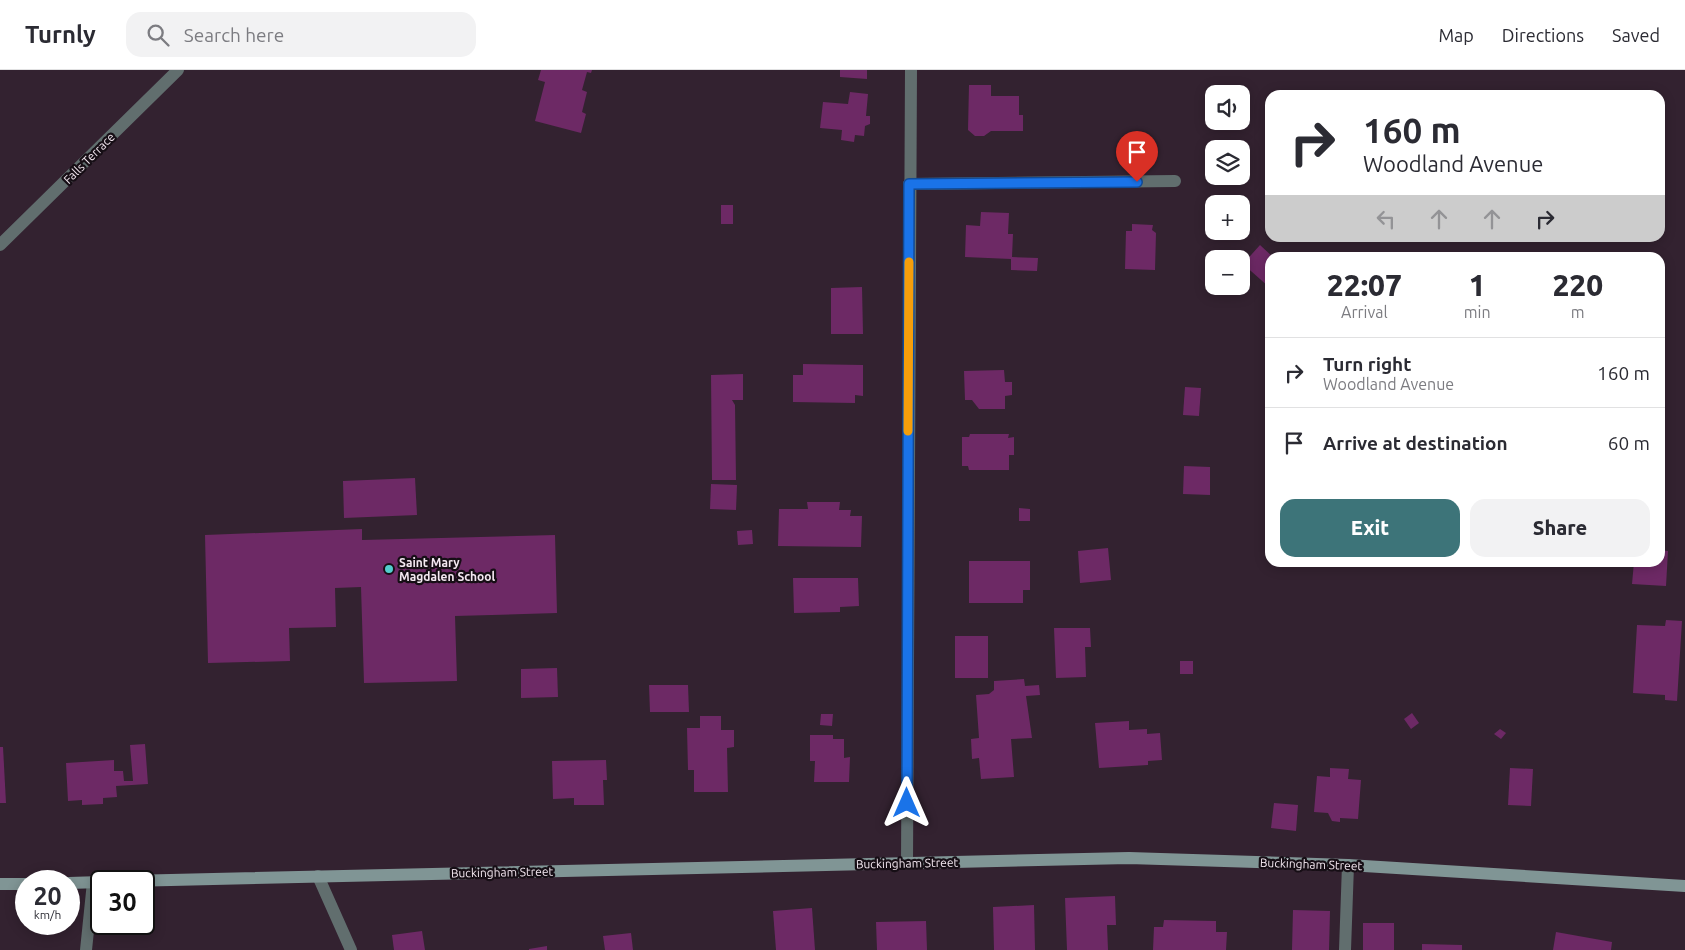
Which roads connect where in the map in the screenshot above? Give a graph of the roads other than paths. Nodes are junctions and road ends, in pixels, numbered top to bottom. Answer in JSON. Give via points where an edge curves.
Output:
{"nodes":[{"id":1,"x":178,"y":70,"type":"edge"},
{"id":2,"x":911,"y":70,"type":"edge"},
{"id":3,"x":1175,"y":181,"type":"dead end"},
{"id":4,"x":909,"y":184,"type":"junction"},
{"id":5,"x":0,"y":245,"type":"edge"},
{"id":6,"x":907,"y":863,"type":"junction"},
{"id":7,"x":1348,"y":865,"type":"junction"},
{"id":8,"x":318,"y":876,"type":"junction"},
{"id":9,"x":155,"y":880,"type":"edge"},
{"id":10,"x":0,"y":884,"type":"edge"},
{"id":11,"x":15,"y":884,"type":"edge"},
{"id":12,"x":1685,"y":886,"type":"edge"},
{"id":13,"x":90,"y":925,"type":"edge"},
{"id":14,"x":86,"y":950,"type":"edge"},
{"id":15,"x":352,"y":950,"type":"edge"},
{"id":16,"x":1345,"y":950,"type":"edge"}],
"edges":[{"from":1,"to":5,"type":"street","name":"Falls Terrace"},
{"from":2,"to":4,"type":"street"},
{"from":3,"to":4,"type":"street"},
{"from":4,"to":6,"type":"street"},
{"from":6,"to":7,"type":"main road","name":"Buckingham Street","via":[[1129,858]]},
{"from":6,"to":8,"type":"main road","name":"Buckingham Street"},
{"from":7,"to":12,"type":"main road","name":"Buckingham Street"},
{"from":7,"to":16,"type":"street"},
{"from":8,"to":9,"type":"main road","name":"Buckingham Street"},
{"from":8,"to":15,"type":"street"},
{"from":10,"to":11,"type":"main road"},
{"from":13,"to":14,"type":"street"}]}
